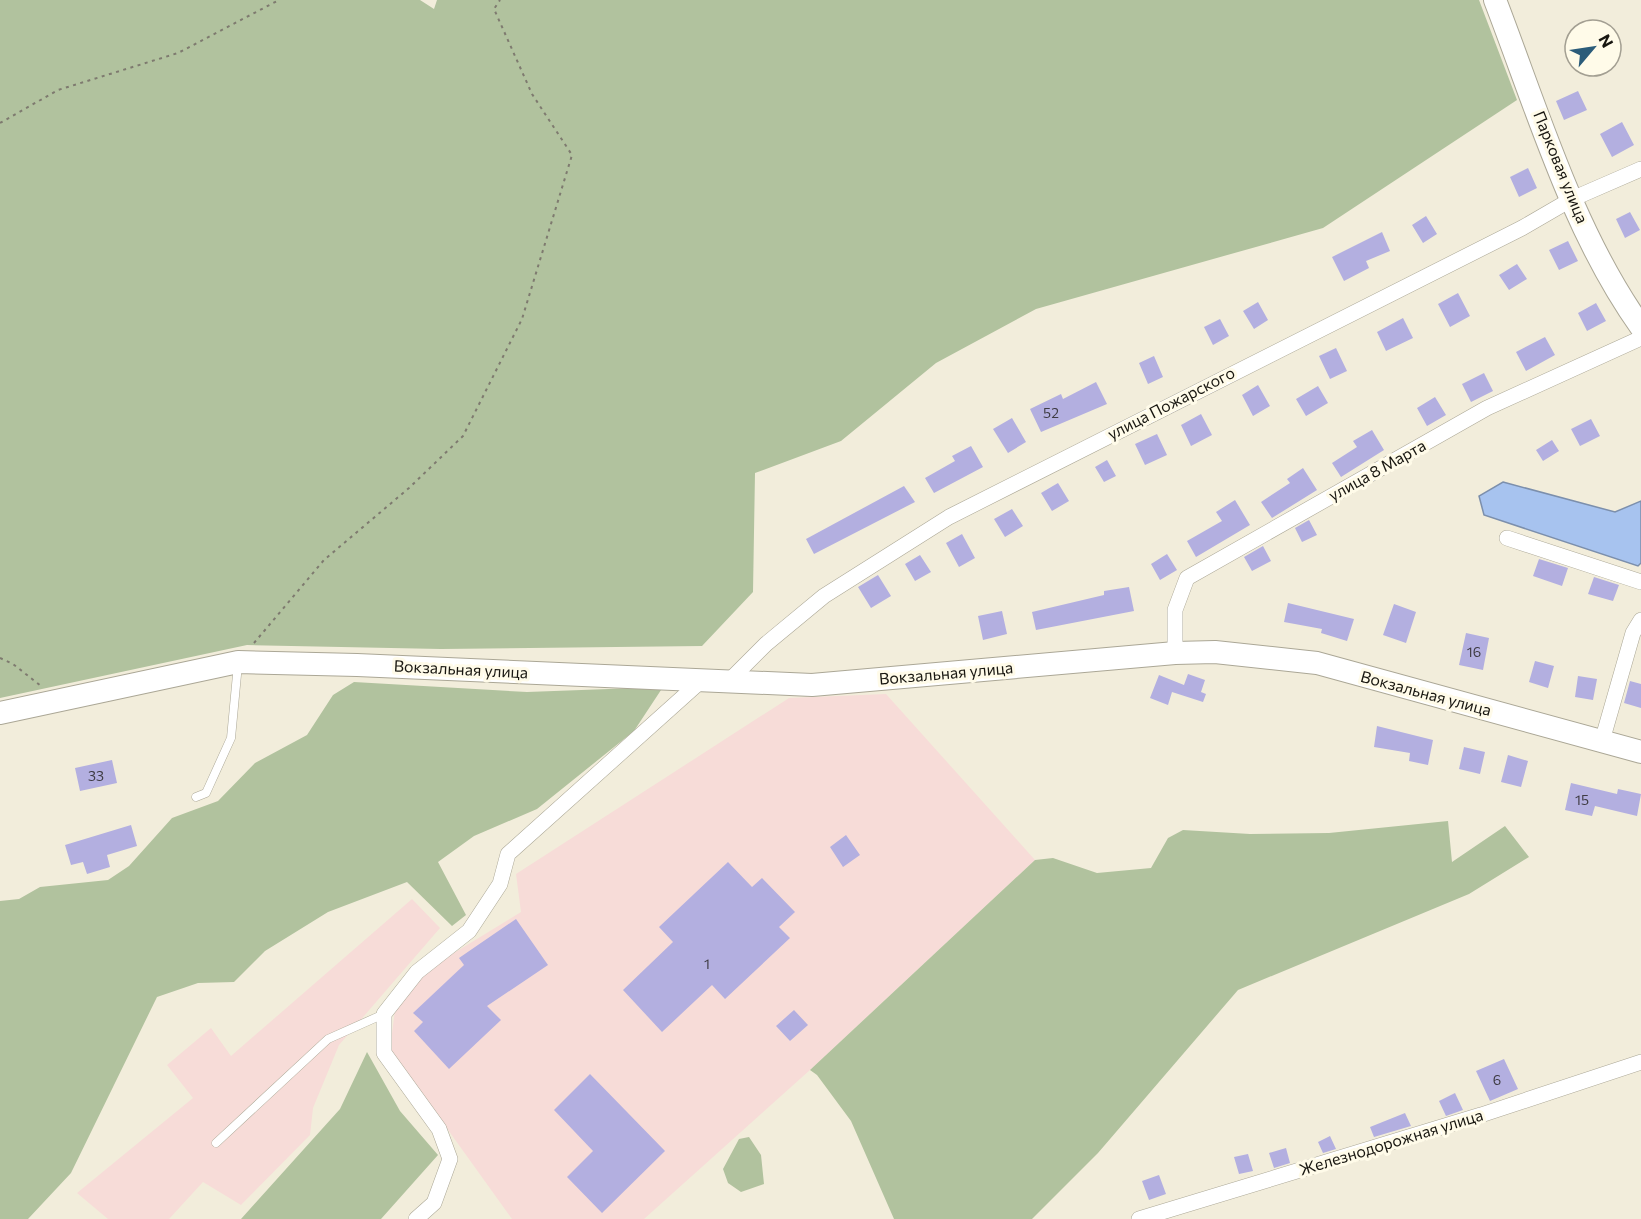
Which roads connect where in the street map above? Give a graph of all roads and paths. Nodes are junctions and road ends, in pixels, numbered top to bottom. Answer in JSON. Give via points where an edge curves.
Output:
{"nodes":[{"id":1,"x":279,"y":0,"type":"edge"},
{"id":2,"x":500,"y":0,"type":"edge"},
{"id":3,"x":1495,"y":0,"type":"edge"},
{"id":4,"x":0,"y":123,"type":"edge"},
{"id":5,"x":1641,"y":169,"type":"edge"},
{"id":6,"x":1572,"y":199,"type":"junction"},
{"id":7,"x":1641,"y":327,"type":"edge"},
{"id":8,"x":1641,"y":338,"type":"edge"},
{"id":9,"x":1507,"y":538,"type":"dead end"},
{"id":10,"x":1641,"y":582,"type":"edge"},
{"id":11,"x":1641,"y":620,"type":"edge"},
{"id":12,"x":1175,"y":653,"type":"junction"},
{"id":13,"x":0,"y":658,"type":"edge"},
{"id":14,"x":238,"y":662,"type":"junction"},
{"id":15,"x":702,"y":680,"type":"junction"},
{"id":16,"x":729,"y":681,"type":"junction"},
{"id":17,"x":59,"y":701,"type":"junction"},
{"id":18,"x":0,"y":713,"type":"edge"},
{"id":19,"x":1602,"y":741,"type":"junction"},
{"id":20,"x":1641,"y":752,"type":"edge"},
{"id":21,"x":196,"y":797,"type":"dead end"},
{"id":22,"x":384,"y":1014,"type":"junction"},
{"id":23,"x":1641,"y":1062,"type":"edge"},
{"id":24,"x":216,"y":1143,"type":"dead end"},
{"id":25,"x":416,"y":1219,"type":"edge"},
{"id":26,"x":1140,"y":1219,"type":"edge"}],
"edges":[{"from":1,"to":4,"type":"path","via":[[178,53],[58,90]]},
{"from":2,"to":14,"type":"path","via":[[494,9],[532,94],[572,155],[522,319],[463,436],[324,560]]},
{"from":3,"to":6,"type":"street","name":"Парковая улица"},
{"from":5,"to":6,"type":"street","name":"улица Пожарского"},
{"from":6,"to":7,"type":"street","name":"Парковая улица","via":[[1615,292]]},
{"from":6,"to":16,"type":"street","name":"улица Пожарского","via":[[1522,228],[949,517],[824,596]]},
{"from":8,"to":12,"type":"street","name":"улица 8 Марта","via":[[1487,408],[1187,578],[1175,610]]},
{"from":9,"to":10,"type":"street"},
{"from":11,"to":19,"type":"street","via":[[1633,633]]},
{"from":12,"to":16,"type":"street","name":"Вокзальная улица","via":[[812,685]]},
{"from":12,"to":19,"type":"street","name":"Вокзальная улица","via":[[1215,652],[1317,663]]},
{"from":13,"to":17,"type":"path"},
{"from":14,"to":15,"type":"street","name":"Вокзальная улица"},
{"from":14,"to":17,"type":"street","name":"Вокзальная улица"},
{"from":14,"to":21,"type":"lane","via":[[231,738],[206,793]]},
{"from":15,"to":16,"type":"street","name":"Вокзальная улица"},
{"from":15,"to":22,"type":"street","via":[[508,854],[500,884],[469,931],[417,972]]},
{"from":17,"to":18,"type":"street","name":"Вокзальная улица"},
{"from":19,"to":20,"type":"street","name":"Вокзальная улица"},
{"from":22,"to":24,"type":"lane","via":[[328,1039]]},
{"from":22,"to":25,"type":"street","via":[[384,1053],[439,1129],[450,1159],[434,1203]]},
{"from":23,"to":26,"type":"street","name":"Железнодорожная улица"}]}
